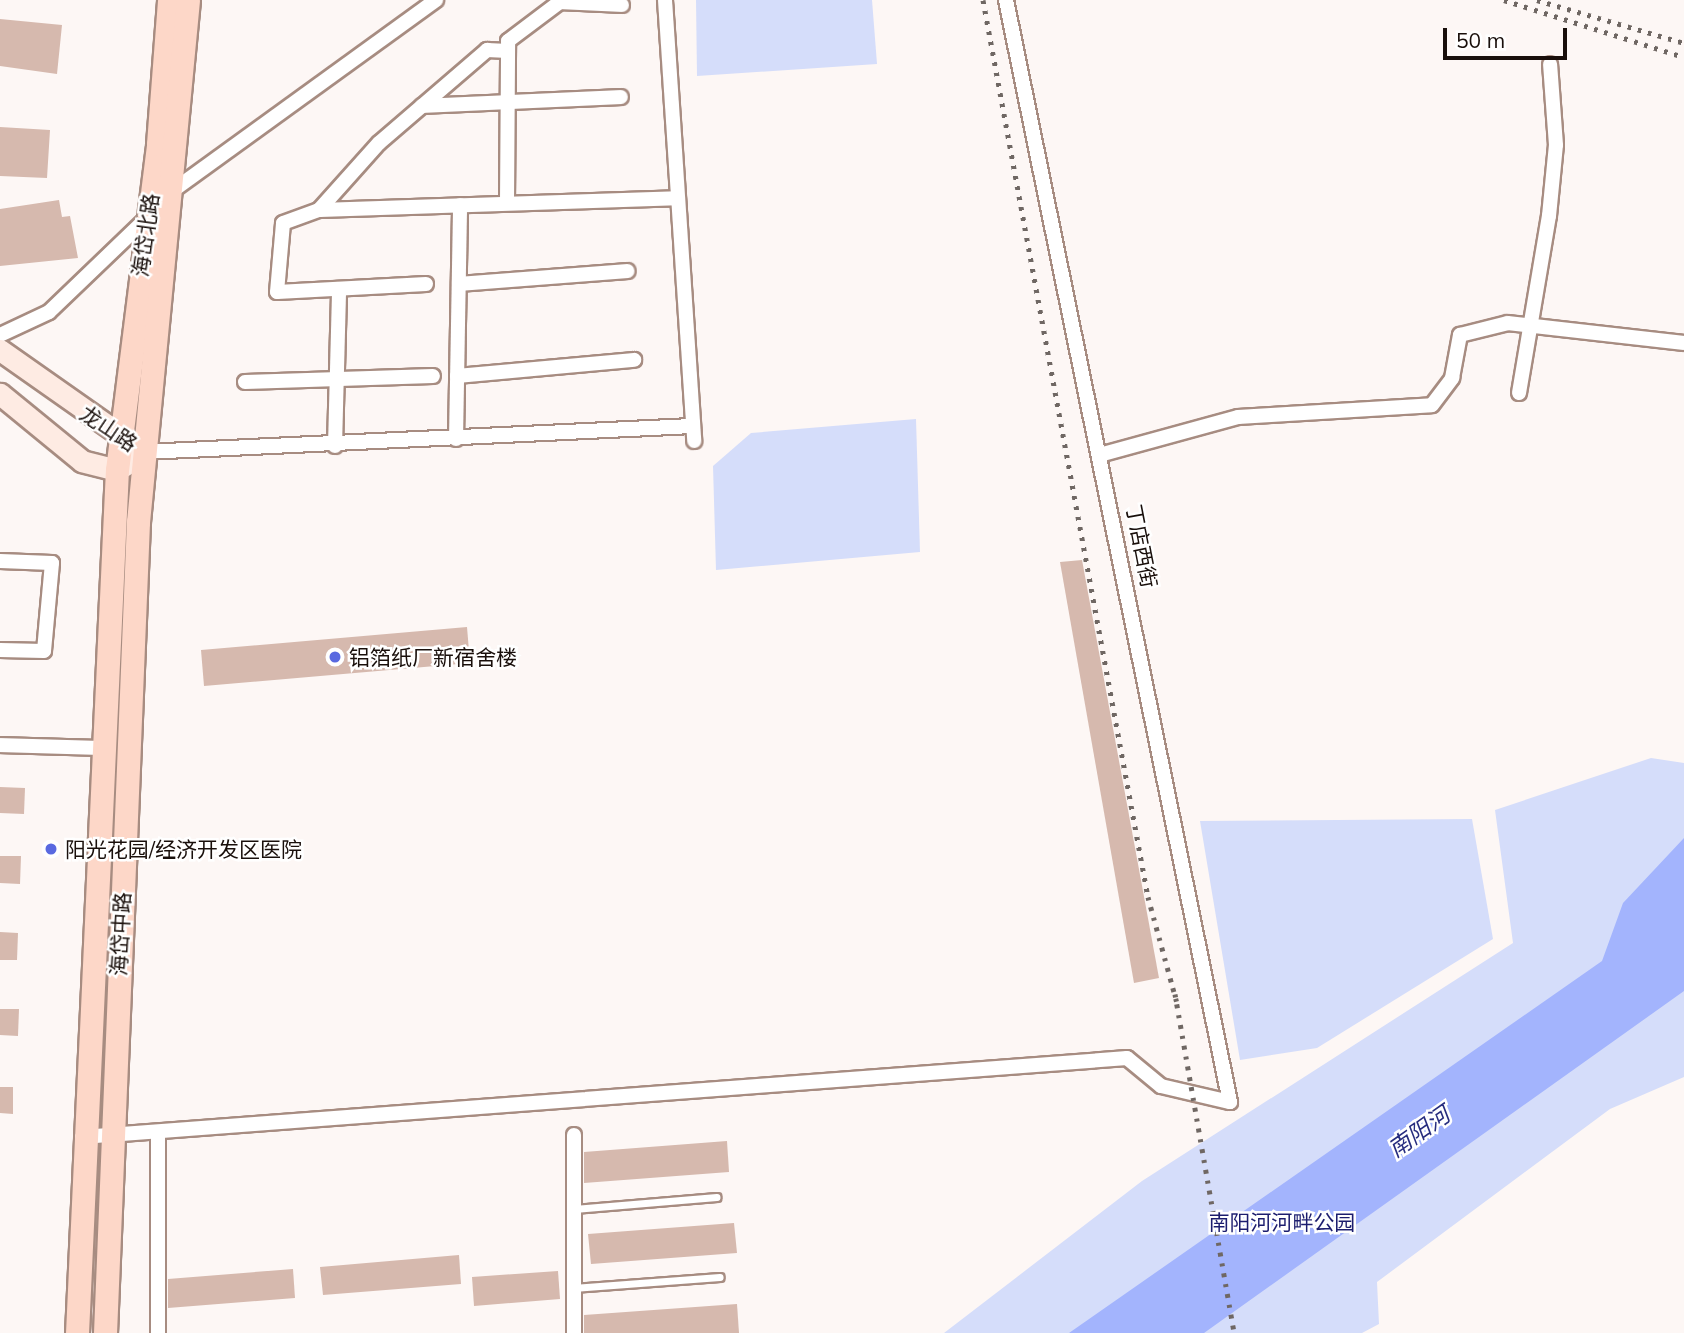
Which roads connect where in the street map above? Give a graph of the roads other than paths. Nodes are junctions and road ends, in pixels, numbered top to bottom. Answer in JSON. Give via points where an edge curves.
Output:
{"nodes":[{"id":1,"x":169,"y":0,"type":"edge"},
{"id":2,"x":188,"y":0,"type":"edge"},
{"id":3,"x":436,"y":0,"type":"edge"},
{"id":4,"x":665,"y":0,"type":"edge"},
{"id":5,"x":1006,"y":0,"type":"edge"},
{"id":6,"x":622,"y":5,"type":"dead end"},
{"id":7,"x":508,"y":51,"type":"junction"},
{"id":8,"x":1550,"y":64,"type":"dead end"},
{"id":9,"x":621,"y":97,"type":"dead end"},
{"id":10,"x":508,"y":102,"type":"junction"},
{"id":11,"x":422,"y":106,"type":"junction"},
{"id":12,"x":173,"y":189,"type":"junction"},
{"id":13,"x":677,"y":198,"type":"junction"},
{"id":14,"x":507,"y":203,"type":"junction"},
{"id":15,"x":460,"y":205,"type":"junction"},
{"id":16,"x":319,"y":210,"type":"junction"},
{"id":17,"x":147,"y":219,"type":"junction"},
{"id":18,"x":628,"y":271,"type":"dead end"},
{"id":19,"x":426,"y":284,"type":"dead end"},
{"id":20,"x":459,"y":284,"type":"junction"},
{"id":21,"x":339,"y":289,"type":"junction"},
{"id":22,"x":1526,"y":324,"type":"junction"},
{"id":23,"x":0,"y":335,"type":"edge"},
{"id":24,"x":1684,"y":343,"type":"edge"},
{"id":25,"x":0,"y":349,"type":"edge"},
{"id":26,"x":634,"y":360,"type":"dead end"},
{"id":27,"x":433,"y":376,"type":"dead end"},
{"id":28,"x":457,"y":376,"type":"junction"},
{"id":29,"x":245,"y":382,"type":"dead end"},
{"id":30,"x":1519,"y":393,"type":"dead end"},
{"id":31,"x":0,"y":394,"type":"edge"},
{"id":32,"x":692,"y":426,"type":"junction"},
{"id":33,"x":119,"y":437,"type":"junction"},
{"id":34,"x":456,"y":439,"type":"junction"},
{"id":35,"x":694,"y":441,"type":"dead end"},
{"id":36,"x":335,"y":446,"type":"junction"},
{"id":37,"x":145,"y":452,"type":"junction"},
{"id":38,"x":1103,"y":454,"type":"junction"},
{"id":39,"x":117,"y":470,"type":"junction"},
{"id":40,"x":0,"y":561,"type":"edge"},
{"id":41,"x":0,"y":650,"type":"edge"},
{"id":42,"x":0,"y":745,"type":"edge"},
{"id":43,"x":103,"y":748,"type":"junction"},
{"id":44,"x":158,"y":1134,"type":"junction"},
{"id":45,"x":574,"y":1135,"type":"dead end"},
{"id":46,"x":82,"y":1137,"type":"junction"},
{"id":47,"x":111,"y":1138,"type":"junction"},
{"id":48,"x":716,"y":1197,"type":"dead end"},
{"id":49,"x":574,"y":1209,"type":"junction"},
{"id":50,"x":720,"y":1276,"type":"dead end"},
{"id":51,"x":573,"y":1288,"type":"junction"},
{"id":52,"x":77,"y":1333,"type":"edge"},
{"id":53,"x":105,"y":1333,"type":"edge"},
{"id":54,"x":158,"y":1333,"type":"edge"},
{"id":55,"x":574,"y":1333,"type":"edge"}],
"edges":[{"from":1,"to":17,"type":"main road","name":"海岱北路"},
{"from":2,"to":12,"type":"main road","name":"海岱北路"},
{"from":3,"to":12,"type":"street"},
{"from":4,"to":13,"type":"street"},
{"from":5,"to":38,"type":"street","name":"丁店西街"},
{"from":6,"to":7,"type":"street","via":[[560,2],[508,41]]},
{"from":7,"to":10,"type":"street"},
{"from":7,"to":11,"type":"street","via":[[487,50]]},
{"from":8,"to":22,"type":"street","via":[[1556,145],[1537,307]]},
{"from":9,"to":10,"type":"street"},
{"from":10,"to":11,"type":"street"},
{"from":10,"to":14,"type":"street"},
{"from":11,"to":16,"type":"street"},
{"from":12,"to":17,"type":"street"},
{"from":12,"to":37,"type":"main road","name":"海岱北路"},
{"from":13,"to":14,"type":"street"},
{"from":13,"to":32,"type":"street"},
{"from":14,"to":15,"type":"street"},
{"from":15,"to":16,"type":"street"},
{"from":15,"to":20,"type":"street"},
{"from":16,"to":21,"type":"street","via":[[283,223],[277,292]]},
{"from":17,"to":23,"type":"street","via":[[50,312]]},
{"from":17,"to":33,"type":"main road","name":"海岱北路"},
{"from":18,"to":20,"type":"street"},
{"from":19,"to":21,"type":"street"},
{"from":20,"to":28,"type":"street"},
{"from":21,"to":36,"type":"street"},
{"from":22,"to":24,"type":"street","via":[[1548,332],[1595,330]]},
{"from":22,"to":30,"type":"street"},
{"from":22,"to":38,"type":"street","via":[[1460,335],[1452,378],[1432,405],[1238,417]]},
{"from":25,"to":33,"type":"street","name":"龙山路"},
{"from":26,"to":28,"type":"street"},
{"from":27,"to":29,"type":"street"},
{"from":28,"to":34,"type":"street"},
{"from":31,"to":39,"type":"street","name":"龙山路","via":[[82,461]]},
{"from":32,"to":34,"type":"street"},
{"from":32,"to":35,"type":"street"},
{"from":33,"to":37,"type":"street","name":"龙山路"},
{"from":33,"to":39,"type":"main road","name":"海岱北路"},
{"from":34,"to":36,"type":"street"},
{"from":36,"to":37,"type":"street"},
{"from":37,"to":39,"type":"street","name":"龙山路"},
{"from":37,"to":47,"type":"main road","name":"海岱中路"},
{"from":38,"to":44,"type":"street","name":"丁店西街","via":[[1230,1102],[1161,1086],[1127,1058]]},
{"from":39,"to":43,"type":"main road","name":"海岱中路"},
{"from":40,"to":41,"type":"street","via":[[52,563],[44,651]]},
{"from":42,"to":43,"type":"street"},
{"from":43,"to":46,"type":"main road","name":"海岱中路"},
{"from":44,"to":47,"type":"street"},
{"from":44,"to":54,"type":"street"},
{"from":45,"to":49,"type":"street"},
{"from":46,"to":47,"type":"street"},
{"from":46,"to":52,"type":"main road","name":"海岱中路"},
{"from":47,"to":53,"type":"main road","name":"海岱中路"},
{"from":48,"to":49,"type":"lane"},
{"from":49,"to":51,"type":"street"},
{"from":50,"to":51,"type":"lane"},
{"from":51,"to":55,"type":"street"}]}
